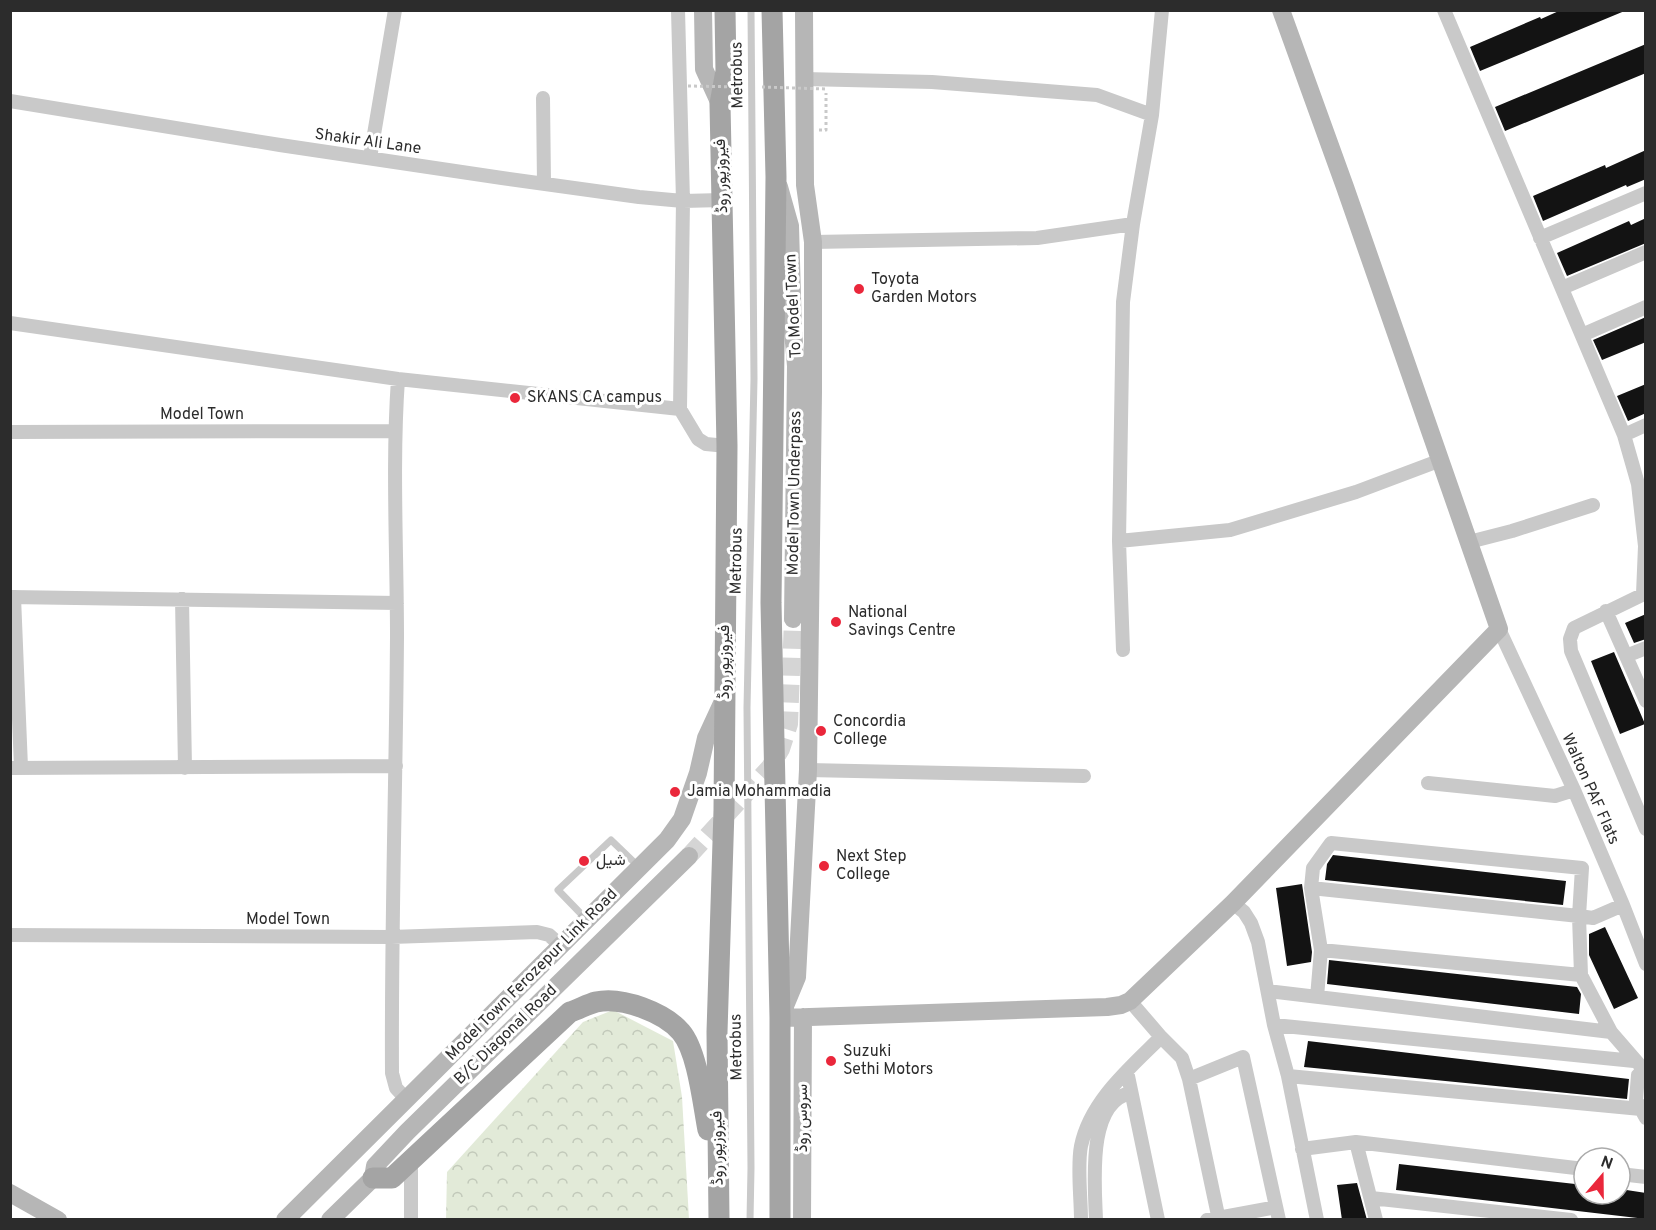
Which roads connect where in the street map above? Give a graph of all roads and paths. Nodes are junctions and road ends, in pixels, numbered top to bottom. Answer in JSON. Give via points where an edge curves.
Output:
{"nodes":[{"id":1,"x":395,"y":10,"type":"edge"},
{"id":2,"x":678,"y":10,"type":"edge"},
{"id":3,"x":703,"y":10,"type":"edge"},
{"id":4,"x":725,"y":10,"type":"edge"},
{"id":5,"x":751,"y":10,"type":"edge"},
{"id":6,"x":772,"y":10,"type":"edge"},
{"id":7,"x":804,"y":10,"type":"edge"},
{"id":8,"x":1162,"y":10,"type":"edge"},
{"id":9,"x":1281,"y":10,"type":"edge"},
{"id":10,"x":1444,"y":10,"type":"edge"},
{"id":11,"x":804,"y":79,"type":"junction"},
{"id":12,"x":826,"y":89,"type":"dead end"},
{"id":13,"x":543,"y":98,"type":"dead end"},
{"id":14,"x":10,"y":101,"type":"edge"},
{"id":15,"x":720,"y":104,"type":"junction"},
{"id":16,"x":1152,"y":115,"type":"junction"},
{"id":17,"x":826,"y":130,"type":"dead end"},
{"id":18,"x":370,"y":158,"type":"junction"},
{"id":19,"x":776,"y":177,"type":"junction"},
{"id":20,"x":544,"y":184,"type":"junction"},
{"id":21,"x":805,"y":185,"type":"junction"},
{"id":22,"x":1646,"y":193,"type":"edge"},
{"id":23,"x":722,"y":200,"type":"junction"},
{"id":24,"x":683,"y":201,"type":"junction"},
{"id":25,"x":1133,"y":224,"type":"junction"},
{"id":26,"x":1540,"y":238,"type":"junction"},
{"id":27,"x":813,"y":242,"type":"junction"},
{"id":28,"x":1646,"y":252,"type":"edge"},
{"id":29,"x":1562,"y":288,"type":"junction"},
{"id":30,"x":1646,"y":307,"type":"edge"},
{"id":31,"x":10,"y":323,"type":"edge"},
{"id":32,"x":1582,"y":335,"type":"junction"},
{"id":33,"x":796,"y":366,"type":"junction"},
{"id":34,"x":398,"y":379,"type":"junction"},
{"id":35,"x":680,"y":409,"type":"junction"},
{"id":36,"x":1646,"y":425,"type":"edge"},
{"id":37,"x":394,"y":431,"type":"junction"},
{"id":38,"x":10,"y":432,"type":"edge"},
{"id":39,"x":1624,"y":435,"type":"junction"},
{"id":40,"x":726,"y":446,"type":"junction"},
{"id":41,"x":1441,"y":460,"type":"junction"},
{"id":42,"x":1642,"y":482,"type":"edge"},
{"id":43,"x":1593,"y":505,"type":"dead end"},
{"id":44,"x":1119,"y":541,"type":"junction"},
{"id":45,"x":1469,"y":542,"type":"junction"},
{"id":46,"x":1644,"y":593,"type":"edge"},
{"id":47,"x":12,"y":597,"type":"edge"},
{"id":48,"x":182,"y":599,"type":"junction"},
{"id":49,"x":397,"y":603,"type":"junction"},
{"id":50,"x":1606,"y":611,"type":"junction"},
{"id":51,"x":794,"y":619,"type":"tunnel mouth"},
{"id":52,"x":1499,"y":629,"type":"junction"},
{"id":53,"x":1646,"y":648,"type":"edge"},
{"id":54,"x":1123,"y":650,"type":"dead end"},
{"id":55,"x":1626,"y":656,"type":"junction"},
{"id":56,"x":725,"y":697,"type":"junction"},
{"id":57,"x":1646,"y":701,"type":"edge"},
{"id":58,"x":396,"y":766,"type":"junction"},
{"id":59,"x":16,"y":767,"type":"edge"},
{"id":60,"x":185,"y":768,"type":"junction"},
{"id":61,"x":807,"y":770,"type":"junction"},
{"id":62,"x":1084,"y":776,"type":"dead end"},
{"id":63,"x":1428,"y":783,"type":"dead end"},
{"id":64,"x":1574,"y":790,"type":"junction"},
{"id":65,"x":1646,"y":829,"type":"edge"},
{"id":66,"x":688,"y":856,"type":"tunnel mouth"},
{"id":67,"x":640,"y":868,"type":"junction"},
{"id":68,"x":1311,"y":888,"type":"junction"},
{"id":69,"x":1233,"y":903,"type":"junction"},
{"id":70,"x":1623,"y":905,"type":"junction"},
{"id":71,"x":1579,"y":916,"type":"junction"},
{"id":72,"x":586,"y":920,"type":"junction"},
{"id":73,"x":10,"y":935,"type":"edge"},
{"id":74,"x":1640,"y":935,"type":"edge"},
{"id":75,"x":391,"y":937,"type":"junction"},
{"id":76,"x":560,"y":945,"type":"junction"},
{"id":77,"x":1321,"y":950,"type":"junction"},
{"id":78,"x":1646,"y":964,"type":"edge"},
{"id":79,"x":1581,"y":975,"type":"junction"},
{"id":80,"x":1268,"y":991,"type":"junction"},
{"id":81,"x":1317,"y":997,"type":"junction"},
{"id":82,"x":1130,"y":1001,"type":"junction"},
{"id":83,"x":803,"y":1017,"type":"junction"},
{"id":84,"x":780,"y":1018,"type":"junction"},
{"id":85,"x":1274,"y":1025,"type":"junction"},
{"id":86,"x":1611,"y":1032,"type":"junction"},
{"id":87,"x":1161,"y":1037,"type":"junction"},
{"id":88,"x":1641,"y":1067,"type":"edge"},
{"id":89,"x":1124,"y":1074,"type":"junction"},
{"id":90,"x":1288,"y":1076,"type":"junction"},
{"id":91,"x":1189,"y":1079,"type":"junction"},
{"id":92,"x":1131,"y":1093,"type":"junction"},
{"id":93,"x":407,"y":1100,"type":"junction"},
{"id":94,"x":1643,"y":1114,"type":"edge"},
{"id":95,"x":1356,"y":1142,"type":"junction"},
{"id":96,"x":1302,"y":1149,"type":"junction"},
{"id":97,"x":411,"y":1160,"type":"junction"},
{"id":98,"x":1572,"y":1169,"type":"edge"},
{"id":99,"x":373,"y":1178,"type":"junction"},
{"id":100,"x":719,"y":1187,"type":"junction"},
{"id":101,"x":10,"y":1193,"type":"edge"},
{"id":102,"x":1371,"y":1198,"type":"junction"},
{"id":103,"x":1278,"y":1213,"type":"edge"},
{"id":104,"x":1215,"y":1219,"type":"edge"},
{"id":105,"x":58,"y":1220,"type":"edge"},
{"id":106,"x":285,"y":1220,"type":"edge"},
{"id":107,"x":330,"y":1220,"type":"edge"},
{"id":108,"x":411,"y":1220,"type":"edge"},
{"id":109,"x":719,"y":1220,"type":"edge"},
{"id":110,"x":750,"y":1220,"type":"edge"},
{"id":111,"x":780,"y":1220,"type":"edge"},
{"id":112,"x":802,"y":1220,"type":"edge"},
{"id":113,"x":1081,"y":1220,"type":"edge"},
{"id":114,"x":1096,"y":1220,"type":"edge"},
{"id":115,"x":1158,"y":1220,"type":"edge"},
{"id":116,"x":1317,"y":1220,"type":"edge"},
{"id":117,"x":1376,"y":1220,"type":"edge"},
{"id":118,"x":1571,"y":1220,"type":"edge"}],
"edges":[{"from":1,"to":18,"type":"street"},
{"from":2,"to":24,"type":"street"},
{"from":3,"to":15,"type":"street","name":"فیروزپور روڈ","via":[[704,69]]},
{"from":4,"to":15,"type":"main road","name":"فیروزپور روڈ","via":[[726,71]]},
{"from":5,"to":110,"type":"lane","name":"Metrobus","bridge":true,"via":[[754,379],[747,708]]},
{"from":6,"to":19,"type":"main road"},
{"from":7,"to":11,"type":"street"},
{"from":8,"to":16,"type":"street"},
{"from":9,"to":41,"type":"street"},
{"from":10,"to":26,"type":"street"},
{"from":11,"to":16,"type":"street","via":[[932,82],[1097,95]]},
{"from":11,"to":21,"type":"street"},
{"from":12,"to":17,"type":"path"},
{"from":13,"to":20,"type":"street"},
{"from":14,"to":18,"type":"street","name":"Shakir Ali Lane"},
{"from":15,"to":23,"type":"main road","name":"فیروزپور روڈ"},
{"from":16,"to":25,"type":"street"},
{"from":18,"to":20,"type":"street","name":"Shakir Ali Lane"},
{"from":19,"to":33,"type":"street","name":"To Model Town","via":[[790,226]]},
{"from":19,"to":84,"type":"main road","via":[[771,603]]},
{"from":20,"to":24,"type":"street","name":"Shakir Ali Lane"},
{"from":21,"to":27,"type":"street"},
{"from":21,"to":33,"type":"street","name":"To Model Town","via":[[801,333]]},
{"from":22,"to":26,"type":"street"},
{"from":23,"to":24,"type":"street","name":"Shakir Ali Lane"},
{"from":23,"to":40,"type":"main road","name":"فیروزپور روڈ"},
{"from":24,"to":35,"type":"street"},
{"from":25,"to":27,"type":"street","via":[[1037,238]]},
{"from":25,"to":44,"type":"street","via":[[1123,302]]},
{"from":26,"to":29,"type":"street"},
{"from":27,"to":61,"type":"street"},
{"from":28,"to":29,"type":"street"},
{"from":29,"to":32,"type":"street"},
{"from":30,"to":32,"type":"street"},
{"from":31,"to":34,"type":"street"},
{"from":32,"to":39,"type":"street"},
{"from":33,"to":51,"type":"street","name":"Model Town Underpass"},
{"from":34,"to":35,"type":"street"},
{"from":34,"to":37,"type":"street"},
{"from":35,"to":40,"type":"street","via":[[698,439]]},
{"from":36,"to":39,"type":"street"},
{"from":37,"to":38,"type":"street","name":"Model Town"},
{"from":37,"to":49,"type":"street"},
{"from":39,"to":42,"type":"street"},
{"from":40,"to":56,"type":"main road","name":"فیروزپور روڈ"},
{"from":41,"to":44,"type":"street","via":[[1356,492],[1230,530]]},
{"from":41,"to":45,"type":"street"},
{"from":42,"to":46,"type":"street"},
{"from":43,"to":45,"type":"street"},
{"from":44,"to":54,"type":"street"},
{"from":45,"to":52,"type":"street"},
{"from":46,"to":50,"type":"street"},
{"from":47,"to":48,"type":"street"},
{"from":47,"to":59,"type":"street"},
{"from":48,"to":49,"type":"street"},
{"from":48,"to":60,"type":"street"},
{"from":49,"to":58,"type":"street"},
{"from":50,"to":55,"type":"street"},
{"from":50,"to":65,"type":"street","via":[[1574,628],[1571,651]]},
{"from":52,"to":64,"type":"street","name":"Walton PAF Flats"},
{"from":52,"to":69,"type":"street"},
{"from":53,"to":55,"type":"street"},
{"from":55,"to":57,"type":"street"},
{"from":56,"to":67,"type":"street","name":"Model Town Ferozepur Link Road","via":[[706,738],[682,819]]},
{"from":56,"to":100,"type":"main road","name":"فیروزپور روڈ","via":[[717,1032]]},
{"from":58,"to":60,"type":"street"},
{"from":58,"to":75,"type":"street"},
{"from":59,"to":60,"type":"street"},
{"from":61,"to":62,"type":"street"},
{"from":61,"to":84,"type":"street","via":[[797,977]]},
{"from":63,"to":64,"type":"street","via":[[1555,796]]},
{"from":64,"to":70,"type":"street","name":"Walton PAF Flats"},
{"from":66,"to":99,"type":"street","name":"B/C Diagonal Road","via":[[407,1132],[375,1166]]},
{"from":67,"to":72,"type":"street","name":"Model Town Ferozepur Link Road"},
{"from":67,"to":72,"type":"lane","via":[[611,840],[558,890]]},
{"from":68,"to":71,"type":"street"},
{"from":68,"to":71,"type":"street","via":[[1313,868],[1331,843],[1582,868]]},
{"from":68,"to":77,"type":"street"},
{"from":69,"to":80,"type":"street","via":[[1244,912],[1255,933]]},
{"from":69,"to":82,"type":"street"},
{"from":70,"to":71,"type":"street","via":[[1593,918]]},
{"from":70,"to":74,"type":"street","name":"Walton PAF Flats"},
{"from":71,"to":79,"type":"street"},
{"from":72,"to":76,"type":"street","name":"Model Town Ferozepur Link Road"},
{"from":73,"to":75,"type":"street","name":"Model Town"},
{"from":74,"to":78,"type":"street","name":"Walton PAF Flats"},
{"from":75,"to":76,"type":"street","name":"Model Town","via":[[537,932],[549,935]]},
{"from":75,"to":93,"type":"street","via":[[392,1073],[396,1088]]},
{"from":76,"to":93,"type":"street","name":"Model Town Ferozepur Link Road"},
{"from":77,"to":79,"type":"street"},
{"from":77,"to":81,"type":"street"},
{"from":79,"to":86,"type":"street"},
{"from":80,"to":81,"type":"street"},
{"from":80,"to":85,"type":"street"},
{"from":81,"to":86,"type":"street"},
{"from":82,"to":83,"type":"street","via":[[1107,1007]]},
{"from":82,"to":87,"type":"street"},
{"from":83,"to":84,"type":"street"},
{"from":83,"to":112,"type":"street","name":"سروس روڈ"},
{"from":84,"to":111,"type":"main road"},
{"from":85,"to":88,"type":"street"},
{"from":85,"to":90,"type":"street"},
{"from":86,"to":88,"type":"street"},
{"from":87,"to":89,"type":"street"},
{"from":87,"to":91,"type":"street","via":[[1182,1058]]},
{"from":88,"to":94,"type":"street","via":[[1636,1100]]},
{"from":89,"to":92,"type":"street","via":[[1128,1076]]},
{"from":89,"to":113,"type":"street","via":[[1085,1131],[1080,1149]]},
{"from":90,"to":94,"type":"street"},
{"from":90,"to":96,"type":"street"},
{"from":91,"to":103,"type":"street","via":[[1243,1057]]},
{"from":91,"to":104,"type":"street"},
{"from":92,"to":114,"type":"street","via":[[1117,1098],[1109,1108],[1096,1143]]},
{"from":92,"to":115,"type":"street"},
{"from":93,"to":106,"type":"street","name":"Model Town Ferozepur Link Road"},
{"from":95,"to":96,"type":"street"},
{"from":95,"to":98,"type":"street"},
{"from":95,"to":102,"type":"street"},
{"from":96,"to":116,"type":"street"},
{"from":97,"to":99,"type":"main road","via":[[392,1178]]},
{"from":97,"to":100,"type":"main road","via":[[570,1012],[597,1001],[624,1002],[666,1020],[682,1033],[698,1078]]},
{"from":97,"to":108,"type":"street"},
{"from":99,"to":107,"type":"street","name":"B/C Diagonal Road"},
{"from":100,"to":109,"type":"main road","name":"فیروزپور روڈ"},
{"from":101,"to":105,"type":"street"},
{"from":102,"to":117,"type":"street"},
{"from":102,"to":118,"type":"street"},
{"from":103,"to":104,"type":"street"}]}
